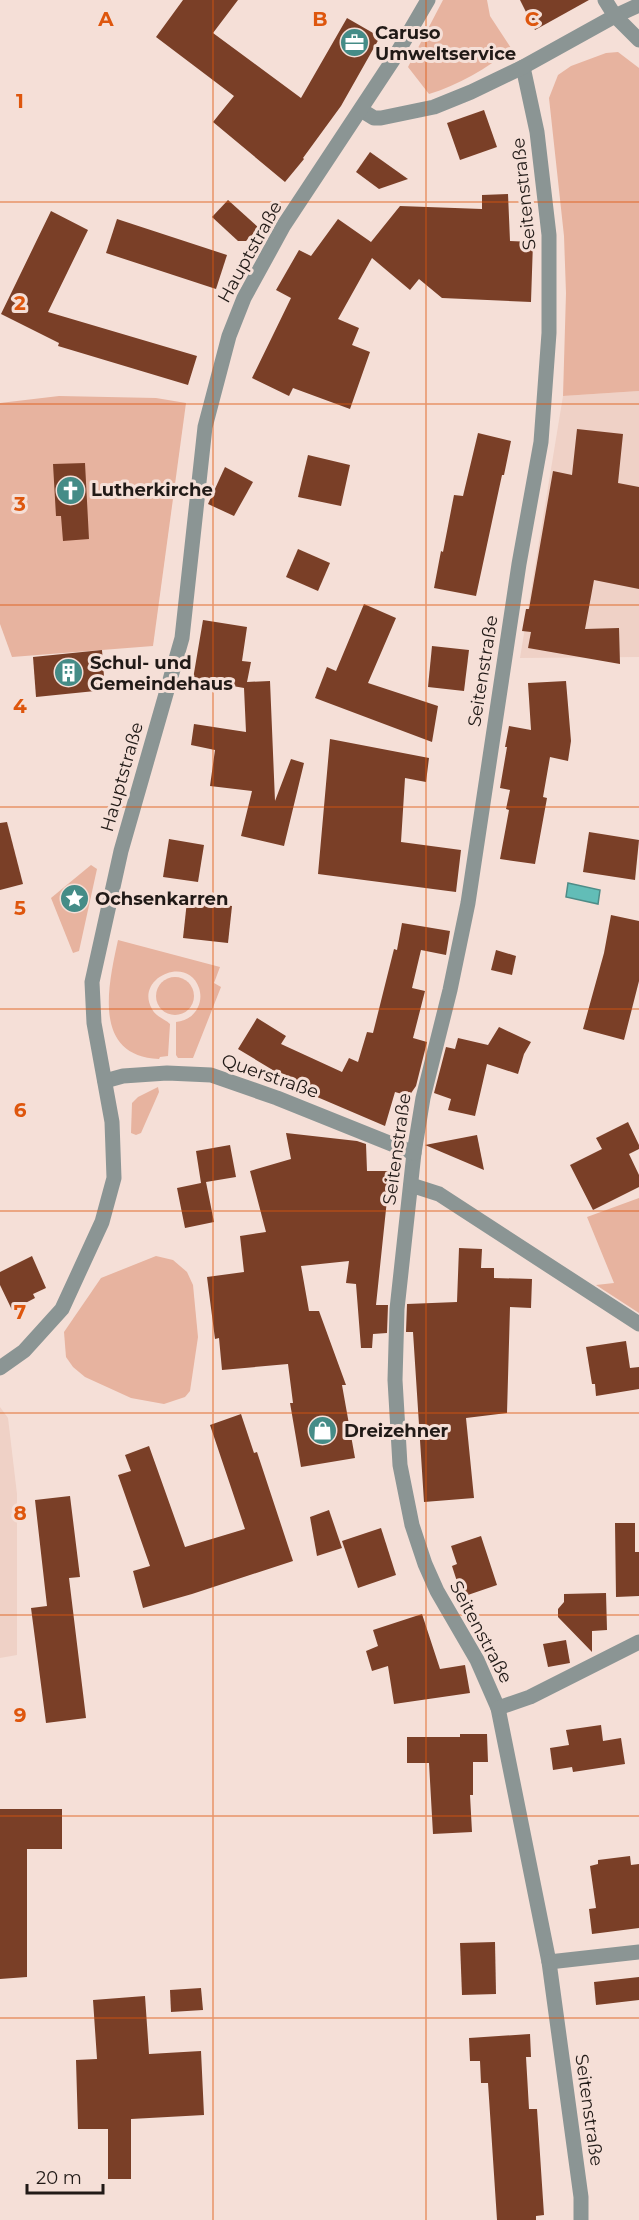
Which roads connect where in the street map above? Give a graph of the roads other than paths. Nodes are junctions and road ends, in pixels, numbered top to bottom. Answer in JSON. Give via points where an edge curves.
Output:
{"nodes":[{"id":1,"x":428,"y":0,"type":"edge"},
{"id":2,"x":605,"y":0,"type":"edge"},
{"id":3,"x":639,"y":5,"type":"edge"},
{"id":4,"x":615,"y":16,"type":"junction"},
{"id":5,"x":639,"y":40,"type":"edge"},
{"id":6,"x":524,"y":67,"type":"junction"},
{"id":7,"x":361,"y":110,"type":"junction"},
{"id":8,"x":105,"y":1081,"type":"junction"},
{"id":9,"x":414,"y":1153,"type":"junction"},
{"id":10,"x":411,"y":1185,"type":"junction"},
{"id":11,"x":639,"y":1324,"type":"edge"},
{"id":12,"x":0,"y":1368,"type":"edge"},
{"id":13,"x":639,"y":1642,"type":"edge"},
{"id":14,"x":498,"y":1708,"type":"junction"},
{"id":15,"x":639,"y":1952,"type":"edge"},
{"id":16,"x":549,"y":1962,"type":"junction"},
{"id":17,"x":581,"y":2220,"type":"edge"}],
"edges":[{"from":1,"to":7,"type":"street","name":"Hauptstraße"},
{"from":2,"to":4,"type":"street"},
{"from":3,"to":4,"type":"street"},
{"from":4,"to":5,"type":"street"},
{"from":4,"to":6,"type":"street"},
{"from":6,"to":7,"type":"street","via":[[411,114],[374,118]]},
{"from":6,"to":9,"type":"street","name":"Seitenstraße","via":[[537,132],[549,235],[549,333],[541,442],[468,903]]},
{"from":7,"to":8,"type":"street","name":"Hauptstraße","via":[[284,225],[244,298],[229,336],[206,427],[182,638],[121,851],[92,982],[94,1023]]},
{"from":8,"to":9,"type":"street","name":"Querstraße","via":[[167,1073],[211,1075]]},
{"from":8,"to":12,"type":"street","name":"Hauptstraße","via":[[112,1122],[114,1178],[102,1222],[62,1310],[24,1351]]},
{"from":9,"to":10,"type":"street","name":"Seitenstraße"},
{"from":10,"to":11,"type":"street","via":[[439,1194]]},
{"from":10,"to":14,"type":"street","name":"Seitenstraße","via":[[397,1309],[395,1380],[405,1496],[424,1564],[477,1660]]},
{"from":13,"to":14,"type":"street","via":[[530,1697]]},
{"from":14,"to":16,"type":"street","name":"Seitenstraße"},
{"from":15,"to":16,"type":"street"},
{"from":16,"to":17,"type":"street","name":"Seitenstraße"}]}
